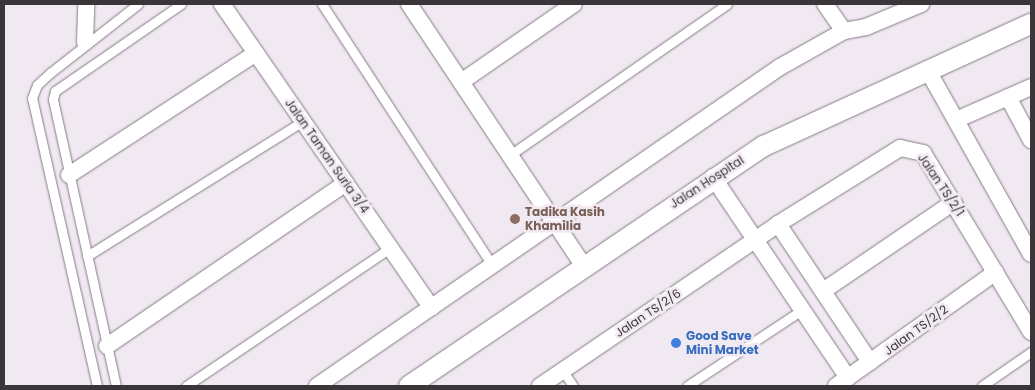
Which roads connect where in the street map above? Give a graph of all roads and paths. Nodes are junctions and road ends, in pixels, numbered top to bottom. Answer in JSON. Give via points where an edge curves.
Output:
{"nodes":[{"id":1,"x":86,"y":4,"type":"edge"},
{"id":2,"x":138,"y":4,"type":"edge"},
{"id":3,"x":181,"y":4,"type":"edge"},
{"id":4,"x":222,"y":4,"type":"edge"},
{"id":5,"x":322,"y":4,"type":"edge"},
{"id":6,"x":409,"y":4,"type":"edge"},
{"id":7,"x":574,"y":4,"type":"edge"},
{"id":8,"x":727,"y":4,"type":"edge"},
{"id":9,"x":825,"y":4,"type":"edge"},
{"id":10,"x":921,"y":4,"type":"edge"},
{"id":11,"x":1031,"y":24,"type":"edge"},
{"id":12,"x":844,"y":31,"type":"junction"},
{"id":13,"x":85,"y":42,"type":"junction"},
{"id":14,"x":256,"y":53,"type":"junction"},
{"id":15,"x":927,"y":68,"type":"junction"},
{"id":16,"x":461,"y":82,"type":"junction"},
{"id":17,"x":1031,"y":87,"type":"edge"},
{"id":18,"x":1008,"y":97,"type":"junction"},
{"id":19,"x":956,"y":120,"type":"junction"},
{"id":20,"x":303,"y":121,"type":"junction"},
{"id":21,"x":1031,"y":140,"type":"edge"},
{"id":22,"x":510,"y":155,"type":"junction"},
{"id":23,"x":70,"y":174,"type":"junction"},
{"id":24,"x":713,"y":177,"type":"junction"},
{"id":25,"x":346,"y":183,"type":"junction"},
{"id":26,"x":954,"y":202,"type":"junction"},
{"id":27,"x":778,"y":224,"type":"junction"},
{"id":28,"x":556,"y":225,"type":"junction"},
{"id":29,"x":754,"y":240,"type":"junction"},
{"id":30,"x":391,"y":247,"type":"junction"},
{"id":31,"x":1031,"y":254,"type":"edge"},
{"id":32,"x":87,"y":256,"type":"junction"},
{"id":33,"x":582,"y":265,"type":"junction"},
{"id":34,"x":493,"y":266,"type":"junction"},
{"id":35,"x":996,"y":272,"type":"junction"},
{"id":36,"x":823,"y":291,"type":"junction"},
{"id":37,"x":432,"y":308,"type":"junction"},
{"id":38,"x":802,"y":310,"type":"junction"},
{"id":39,"x":1031,"y":332,"type":"edge"},
{"id":40,"x":107,"y":346,"type":"junction"},
{"id":41,"x":1031,"y":352,"type":"edge"},
{"id":42,"x":870,"y":362,"type":"junction"},
{"id":43,"x":563,"y":371,"type":"junction"},
{"id":44,"x":842,"y":382,"type":"edge"},
{"id":45,"x":97,"y":386,"type":"edge"},
{"id":46,"x":116,"y":386,"type":"edge"},
{"id":47,"x":186,"y":386,"type":"edge"},
{"id":48,"x":316,"y":386,"type":"edge"},
{"id":49,"x":409,"y":386,"type":"edge"},
{"id":50,"x":540,"y":386,"type":"edge"},
{"id":51,"x":573,"y":386,"type":"edge"},
{"id":52,"x":687,"y":386,"type":"edge"},
{"id":53,"x":982,"y":386,"type":"edge"}],
"edges":[{"from":1,"to":13,"type":"street"},
{"from":2,"to":13,"type":"lane"},
{"from":3,"to":23,"type":"lane","via":[[55,91]]},
{"from":4,"to":14,"type":"street","name":"Jalan Taman Suria 3/4"},
{"from":5,"to":34,"type":"lane"},
{"from":6,"to":16,"type":"street"},
{"from":7,"to":16,"type":"street"},
{"from":8,"to":22,"type":"lane"},
{"from":9,"to":12,"type":"street"},
{"from":10,"to":12,"type":"street","via":[[866,27]]},
{"from":11,"to":15,"type":"street","name":"Jalan Hospital"},
{"from":12,"to":28,"type":"street","via":[[780,67]]},
{"from":13,"to":45,"type":"lane","via":[[37,85],[32,98],[35,125]]},
{"from":14,"to":20,"type":"street","name":"Jalan Taman Suria 3/4"},
{"from":14,"to":23,"type":"street"},
{"from":15,"to":19,"type":"street"},
{"from":15,"to":24,"type":"street","name":"Jalan Hospital","via":[[796,128]]},
{"from":16,"to":22,"type":"street"},
{"from":17,"to":18,"type":"street"},
{"from":18,"to":19,"type":"street"},
{"from":18,"to":21,"type":"street"},
{"from":19,"to":31,"type":"street"},
{"from":20,"to":25,"type":"street","name":"Jalan Taman Suria 3/4"},
{"from":20,"to":32,"type":"lane"},
{"from":22,"to":28,"type":"street"},
{"from":23,"to":32,"type":"lane"},
{"from":24,"to":29,"type":"street"},
{"from":24,"to":33,"type":"street","name":"Jalan Hospital"},
{"from":25,"to":30,"type":"street","name":"Jalan Taman Suria 3/4"},
{"from":25,"to":40,"type":"street"},
{"from":26,"to":27,"type":"street","name":"Jalan TS/2/1","via":[[923,153],[900,148]]},
{"from":26,"to":35,"type":"street","name":"Jalan TS/2/1"},
{"from":26,"to":36,"type":"street"},
{"from":27,"to":29,"type":"street","name":"Jalan TS/2/1"},
{"from":27,"to":36,"type":"street"},
{"from":28,"to":33,"type":"street"},
{"from":28,"to":34,"type":"street"},
{"from":29,"to":38,"type":"street"},
{"from":29,"to":43,"type":"street","name":"Jalan TS/2/6"},
{"from":30,"to":37,"type":"street","name":"Jalan Taman Suria 3/4"},
{"from":30,"to":47,"type":"lane"},
{"from":32,"to":40,"type":"lane"},
{"from":33,"to":49,"type":"street","name":"Jalan Hospital"},
{"from":34,"to":37,"type":"street"},
{"from":35,"to":39,"type":"street","name":"Jalan TS/2/1"},
{"from":35,"to":42,"type":"street","name":"Jalan TS/2/2"},
{"from":36,"to":42,"type":"street"},
{"from":37,"to":48,"type":"street"},
{"from":38,"to":44,"type":"street"},
{"from":38,"to":52,"type":"lane"},
{"from":40,"to":46,"type":"lane"},
{"from":41,"to":53,"type":"lane"},
{"from":42,"to":44,"type":"street","name":"Jalan TS/2/2"},
{"from":43,"to":50,"type":"street","name":"Jalan TS/2/6"},
{"from":43,"to":51,"type":"lane"}]}
